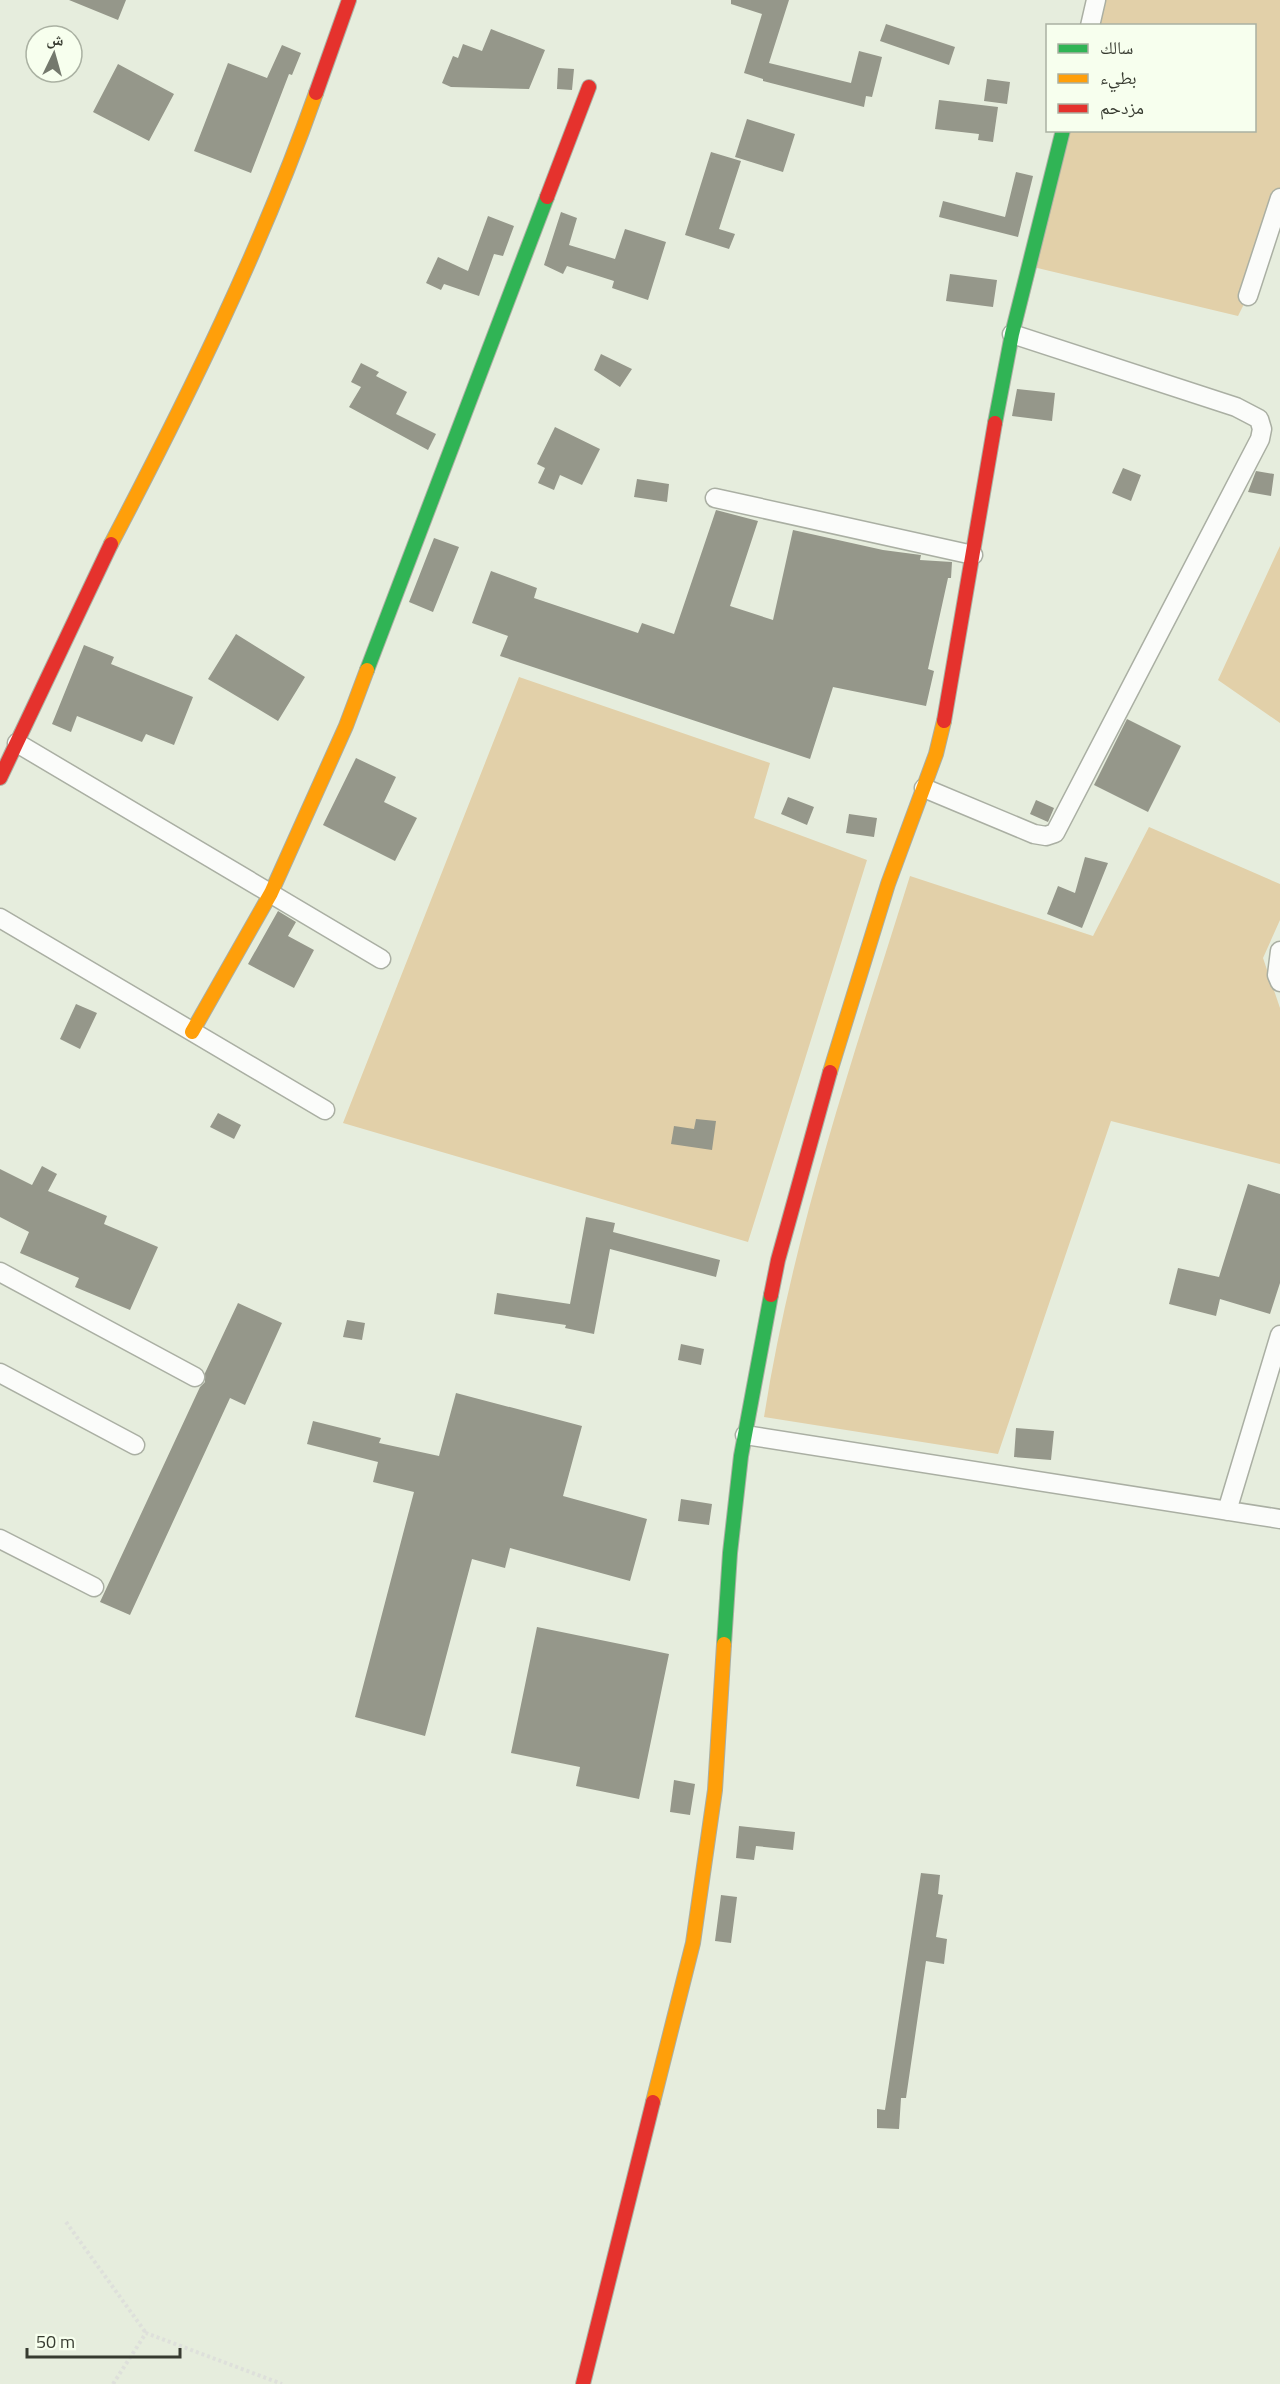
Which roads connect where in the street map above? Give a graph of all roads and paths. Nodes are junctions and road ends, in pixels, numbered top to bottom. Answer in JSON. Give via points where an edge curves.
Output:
{"nodes":[{"id":1,"x":349,"y":0,"type":"edge"},
{"id":2,"x":1096,"y":0,"type":"edge"},
{"id":3,"x":1090,"y":24,"type":"edge"},
{"id":4,"x":589,"y":87,"type":"dead end"},
{"id":5,"x":1062,"y":132,"type":"edge"},
{"id":6,"x":1280,"y":198,"type":"edge"},
{"id":7,"x":1248,"y":296,"type":"dead end"},
{"id":8,"x":1012,"y":334,"type":"junction"},
{"id":9,"x":715,"y":498,"type":"dead end"},
{"id":10,"x":973,"y":555,"type":"junction"},
{"id":11,"x":16,"y":743,"type":"junction"},
{"id":12,"x":0,"y":778,"type":"edge"},
{"id":13,"x":924,"y":788,"type":"junction"},
{"id":14,"x":271,"y":893,"type":"junction"},
{"id":15,"x":0,"y":918,"type":"edge"},
{"id":16,"x":1280,"y":951,"type":"edge"},
{"id":17,"x":381,"y":959,"type":"dead end"},
{"id":18,"x":1280,"y":982,"type":"edge"},
{"id":19,"x":192,"y":1032,"type":"junction"},
{"id":20,"x":325,"y":1110,"type":"dead end"},
{"id":21,"x":0,"y":1272,"type":"edge"},
{"id":22,"x":1280,"y":1335,"type":"edge"},
{"id":23,"x":0,"y":1373,"type":"edge"},
{"id":24,"x":195,"y":1377,"type":"dead end"},
{"id":25,"x":745,"y":1435,"type":"junction"},
{"id":26,"x":135,"y":1445,"type":"dead end"},
{"id":27,"x":1227,"y":1511,"type":"junction"},
{"id":28,"x":1280,"y":1519,"type":"edge"},
{"id":29,"x":0,"y":1539,"type":"edge"},
{"id":30,"x":94,"y":1587,"type":"dead end"},
{"id":31,"x":66,"y":2222,"type":"dead end"},
{"id":32,"x":146,"y":2333,"type":"junction"},
{"id":33,"x":113,"y":2384,"type":"edge"},
{"id":34,"x":282,"y":2384,"type":"edge"},
{"id":35,"x":583,"y":2384,"type":"edge"}],
"edges":[{"from":1,"to":11,"type":"street","via":[[293,158],[254,252]]},
{"from":2,"to":3,"type":"street"},
{"from":4,"to":14,"type":"street","via":[[350,716]]},
{"from":5,"to":8,"type":"street"},
{"from":6,"to":7,"type":"street"},
{"from":8,"to":10,"type":"street"},
{"from":8,"to":13,"type":"street","via":[[1236,407],[1259,419],[1260,440],[1055,833],[1034,834]]},
{"from":9,"to":10,"type":"street"},
{"from":10,"to":13,"type":"street","via":[[946,712]]},
{"from":11,"to":12,"type":"street"},
{"from":11,"to":14,"type":"street"},
{"from":13,"to":25,"type":"street","via":[[888,884],[839,1038],[778,1260]]},
{"from":14,"to":17,"type":"street"},
{"from":14,"to":19,"type":"street"},
{"from":15,"to":19,"type":"street"},
{"from":16,"to":18,"type":"street"},
{"from":19,"to":20,"type":"street"},
{"from":21,"to":24,"type":"street"},
{"from":22,"to":27,"type":"street"},
{"from":23,"to":26,"type":"street"},
{"from":25,"to":27,"type":"street"},
{"from":25,"to":35,"type":"street","via":[[730,1553],[715,1790],[695,1933]]},
{"from":27,"to":28,"type":"street"},
{"from":29,"to":30,"type":"street"},
{"from":31,"to":32,"type":"path"},
{"from":32,"to":33,"type":"path"},
{"from":32,"to":34,"type":"path"}]}
